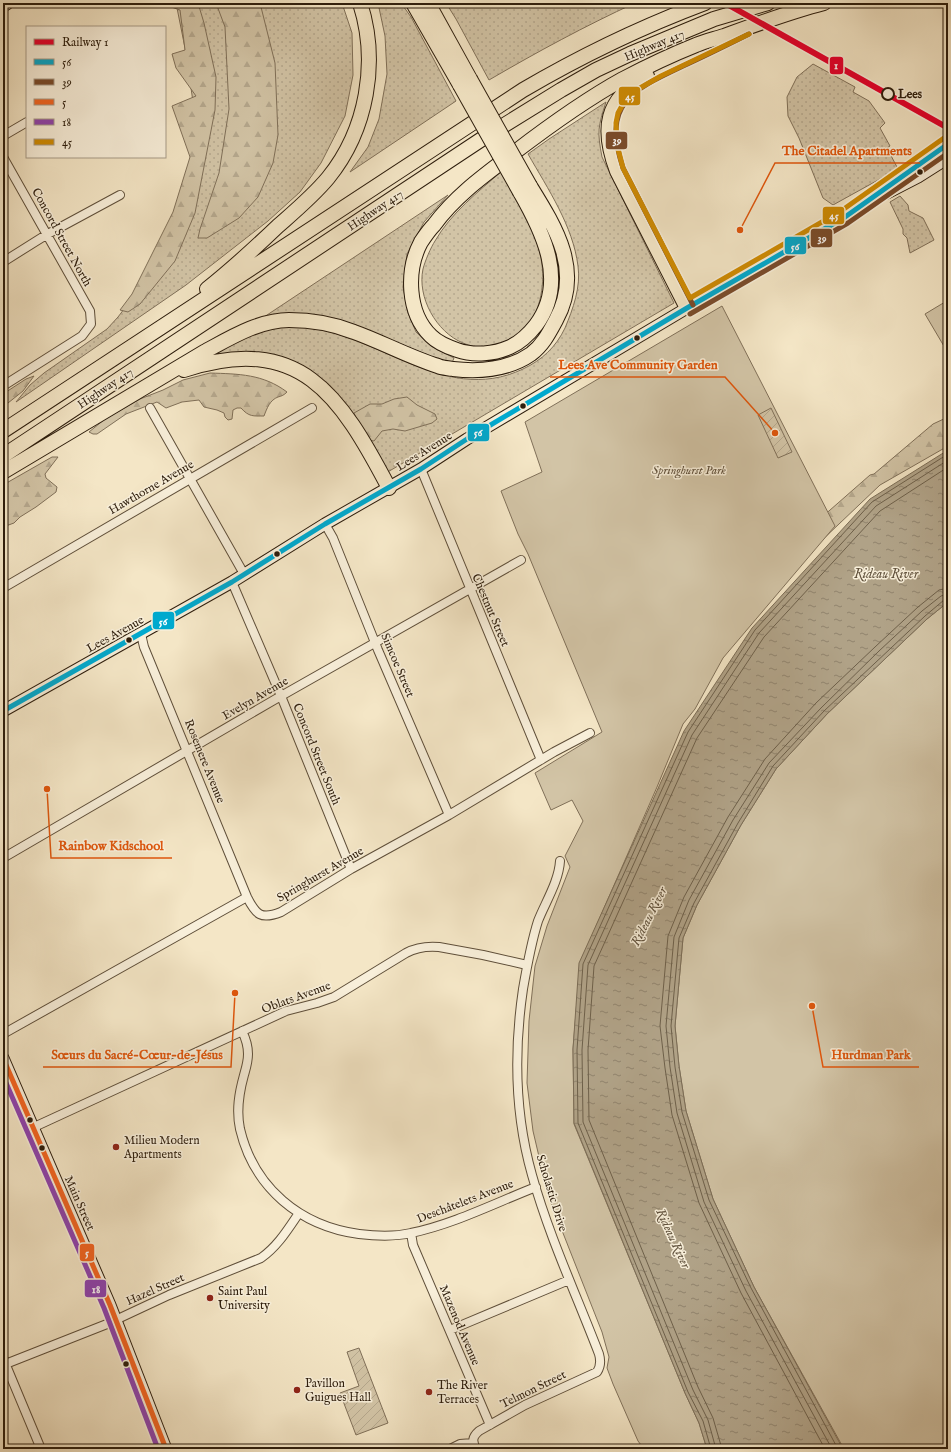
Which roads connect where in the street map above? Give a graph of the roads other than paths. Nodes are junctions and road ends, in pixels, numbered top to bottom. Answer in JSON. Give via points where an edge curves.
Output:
{"nodes":[{"id":1,"x":360,"y":3,"type":"edge"},
{"id":2,"x":413,"y":3,"type":"edge"},
{"id":3,"x":428,"y":3,"type":"edge"},
{"id":4,"x":768,"y":3,"type":"edge"},
{"id":5,"x":824,"y":3,"type":"edge"},
{"id":6,"x":699,"y":5,"type":"edge"},
{"id":7,"x":746,"y":28,"type":"junction"},
{"id":8,"x":465,"y":82,"type":"junction"},
{"id":9,"x":26,"y":123,"type":"edge"},
{"id":10,"x":3,"y":136,"type":"edge"},
{"id":11,"x":946,"y":145,"type":"edge"},
{"id":12,"x":3,"y":157,"type":"edge"},
{"id":13,"x":948,"y":158,"type":"edge"},
{"id":14,"x":525,"y":189,"type":"junction"},
{"id":15,"x":120,"y":195,"type":"dead end"},
{"id":16,"x":856,"y":209,"type":"junction"},
{"id":17,"x":46,"y":235,"type":"junction"},
{"id":18,"x":3,"y":262,"type":"edge"},
{"id":19,"x":687,"y":308,"type":"junction"},
{"id":20,"x":143,"y":340,"type":"junction"},
{"id":21,"x":152,"y":383,"type":"junction"},
{"id":22,"x":3,"y":386,"type":"edge"},
{"id":23,"x":150,"y":408,"type":"dead end"},
{"id":24,"x":312,"y":408,"type":"dead end"},
{"id":25,"x":3,"y":431,"type":"edge"},
{"id":26,"x":3,"y":456,"type":"edge"},
{"id":27,"x":421,"y":469,"type":"junction"},
{"id":28,"x":3,"y":472,"type":"edge"},
{"id":29,"x":190,"y":478,"type":"junction"},
{"id":30,"x":389,"y":488,"type":"junction"},
{"id":31,"x":325,"y":524,"type":"junction"},
{"id":32,"x":521,"y":560,"type":"dead end"},
{"id":33,"x":244,"y":574,"type":"junction"},
{"id":34,"x":232,"y":582,"type":"junction"},
{"id":35,"x":3,"y":588,"type":"edge"},
{"id":36,"x":469,"y":588,"type":"junction"},
{"id":37,"x":141,"y":634,"type":"junction"},
{"id":38,"x":375,"y":643,"type":"junction"},
{"id":39,"x":281,"y":696,"type":"junction"},
{"id":40,"x":3,"y":711,"type":"edge"},
{"id":41,"x":590,"y":733,"type":"dead end"},
{"id":42,"x":188,"y":752,"type":"junction"},
{"id":43,"x":541,"y":760,"type":"junction"},
{"id":44,"x":449,"y":815,"type":"junction"},
{"id":45,"x":3,"y":858,"type":"edge"},
{"id":46,"x":560,"y":862,"type":"dead end"},
{"id":47,"x":351,"y":869,"type":"junction"},
{"id":48,"x":247,"y":897,"type":"junction"},
{"id":49,"x":528,"y":965,"type":"junction"},
{"id":50,"x":242,"y":1031,"type":"junction"},
{"id":51,"x":3,"y":1034,"type":"edge"},
{"id":52,"x":3,"y":1058,"type":"edge"},
{"id":53,"x":32,"y":1128,"type":"junction"},
{"id":54,"x":536,"y":1186,"type":"junction"},
{"id":55,"x":299,"y":1213,"type":"junction"},
{"id":56,"x":411,"y":1233,"type":"junction"},
{"id":57,"x":569,"y":1280,"type":"junction"},
{"id":58,"x":116,"y":1320,"type":"junction"},
{"id":59,"x":450,"y":1330,"type":"junction"},
{"id":60,"x":4,"y":1362,"type":"edge"},
{"id":61,"x":597,"y":1372,"type":"joint"},
{"id":62,"x":490,"y":1425,"type":"junction"},
{"id":63,"x":475,"y":1446,"type":"edge"},
{"id":64,"x":40,"y":1449,"type":"edge"},
{"id":65,"x":166,"y":1449,"type":"edge"},
{"id":66,"x":450,"y":1449,"type":"edge"}],
"edges":[{"from":1,"to":20,"type":"highway","via":[[368,40],[368,88],[354,136],[342,158],[310,197],[234,267]]},
{"from":2,"to":8,"type":"highway"},
{"from":3,"to":8,"type":"highway"},
{"from":4,"to":26,"type":"highway","name":"Highway 417","via":[[714,20],[630,54],[561,90]]},
{"from":5,"to":7,"type":"highway"},
{"from":6,"to":20,"type":"highway","via":[[599,48],[523,90]]},
{"from":7,"to":14,"type":"highway","via":[[697,44],[622,80],[544,130],[451,204],[421,242],[414,261],[411,283],[413,303],[421,322],[432,337],[446,346],[463,352],[486,354],[500,351],[529,334],[541,318],[549,298],[551,278],[548,255]]},
{"from":7,"to":19,"type":"highway","via":[[636,82],[620,97],[608,123],[609,147],[617,171]]},
{"from":8,"to":14,"type":"highway","bridge":true},
{"from":9,"to":10,"type":"street"},
{"from":11,"to":16,"type":"main road","name":"Lees Avenue"},
{"from":12,"to":17,"type":"street","name":"Concord Street North"},
{"from":13,"to":16,"type":"main road","name":"Lees Avenue","via":[[918,178]]},
{"from":14,"to":21,"type":"highway","via":[[550,217],[564,250],[567,266],[567,290],[559,316],[546,339],[531,354],[493,369],[472,371],[439,367],[352,331],[308,321],[288,320],[271,322],[236,335]]},
{"from":15,"to":17,"type":"street"},
{"from":16,"to":19,"type":"main road","name":"Lees Avenue"},
{"from":17,"to":18,"type":"street"},
{"from":17,"to":22,"type":"street","name":"Concord Street North","via":[[90,311],[91,324],[82,336],[65,348]]},
{"from":19,"to":27,"type":"main road","name":"Lees Avenue"},
{"from":20,"to":25,"type":"highway"},
{"from":21,"to":28,"type":"highway"},
{"from":21,"to":30,"type":"highway","via":[[190,368],[225,360],[263,359],[286,365],[306,375],[334,401],[351,423]]},
{"from":23,"to":29,"type":"street"},
{"from":24,"to":29,"type":"street","name":"Hawthorne Avenue"},
{"from":27,"to":30,"type":"main road","name":"Lees Avenue"},
{"from":27,"to":36,"type":"street","name":"Chestnut Street"},
{"from":29,"to":33,"type":"street"},
{"from":29,"to":35,"type":"street","name":"Hawthorne Avenue"},
{"from":30,"to":31,"type":"main road","name":"Lees Avenue"},
{"from":31,"to":33,"type":"main road","name":"Lees Avenue"},
{"from":31,"to":38,"type":"street","name":"Simcoe Street"},
{"from":32,"to":36,"type":"street","name":"Evelyn Avenue"},
{"from":33,"to":34,"type":"main road","name":"Lees Avenue"},
{"from":34,"to":37,"type":"main road","name":"Lees Avenue"},
{"from":34,"to":39,"type":"street","name":"Concord Street South"},
{"from":36,"to":38,"type":"street","name":"Evelyn Avenue"},
{"from":36,"to":43,"type":"street","name":"Chestnut Street"},
{"from":37,"to":40,"type":"main road","name":"Lees Avenue"},
{"from":37,"to":42,"type":"street","name":"Rosemere Avenue","via":[[144,647]]},
{"from":38,"to":39,"type":"street","name":"Evelyn Avenue"},
{"from":38,"to":44,"type":"street","name":"Simcoe Street"},
{"from":39,"to":42,"type":"street","name":"Evelyn Avenue"},
{"from":39,"to":47,"type":"street","name":"Concord Street South"},
{"from":41,"to":43,"type":"street","name":"Springhurst Avenue"},
{"from":42,"to":45,"type":"street","name":"Evelyn Avenue"},
{"from":42,"to":48,"type":"street","name":"Rosemere Avenue"},
{"from":43,"to":44,"type":"street","name":"Springhurst Avenue"},
{"from":44,"to":47,"type":"street","name":"Springhurst Avenue"},
{"from":46,"to":49,"type":"street","name":"Scholastic Drive","via":[[538,922]]},
{"from":47,"to":48,"type":"street","name":"Springhurst Avenue","via":[[272,915],[262,916],[254,912]]},
{"from":48,"to":51,"type":"street"},
{"from":49,"to":50,"type":"street","name":"Oblats Avenue","via":[[439,947],[417,948],[334,997],[286,1011]]},
{"from":49,"to":54,"type":"street","name":"Scholastic Drive","via":[[518,1024],[517,1074],[526,1150]]},
{"from":50,"to":53,"type":"street","name":"Oblats Avenue"},
{"from":50,"to":55,"type":"street","name":"Deschâtelets Avenue","via":[[247,1043],[248,1061],[239,1097],[238,1114],[245,1145],[250,1159],[274,1193]]},
{"from":52,"to":53,"type":"main road","name":"Main Street"},
{"from":53,"to":58,"type":"main road","name":"Main Street"},
{"from":54,"to":56,"type":"street","name":"Deschâtelets Avenue","via":[[448,1222]]},
{"from":54,"to":57,"type":"street","name":"Scholastic Drive"},
{"from":55,"to":56,"type":"street","name":"Deschâtelets Avenue","via":[[328,1227],[353,1233],[383,1236]]},
{"from":55,"to":58,"type":"street","name":"Hazel Street","via":[[277,1245],[261,1258],[169,1295]]},
{"from":56,"to":59,"type":"street","name":"Mazenod Avenue","via":[[413,1245]]},
{"from":57,"to":59,"type":"street"},
{"from":57,"to":61,"type":"street","name":"Scholastic Drive","via":[[599,1354],[601,1363]]},
{"from":58,"to":60,"type":"street","name":"Hazel Street"},
{"from":58,"to":65,"type":"main road","name":"Main Street"},
{"from":59,"to":62,"type":"street","name":"Mazenod Avenue"},
{"from":60,"to":64,"type":"street"},
{"from":61,"to":62,"type":"street","name":"Telmon Street","via":[[525,1405]]},
{"from":62,"to":63,"type":"street","name":"Telmon Street","via":[[474,1435]]},
{"from":63,"to":66,"type":"street","via":[[460,1444]]}]}
